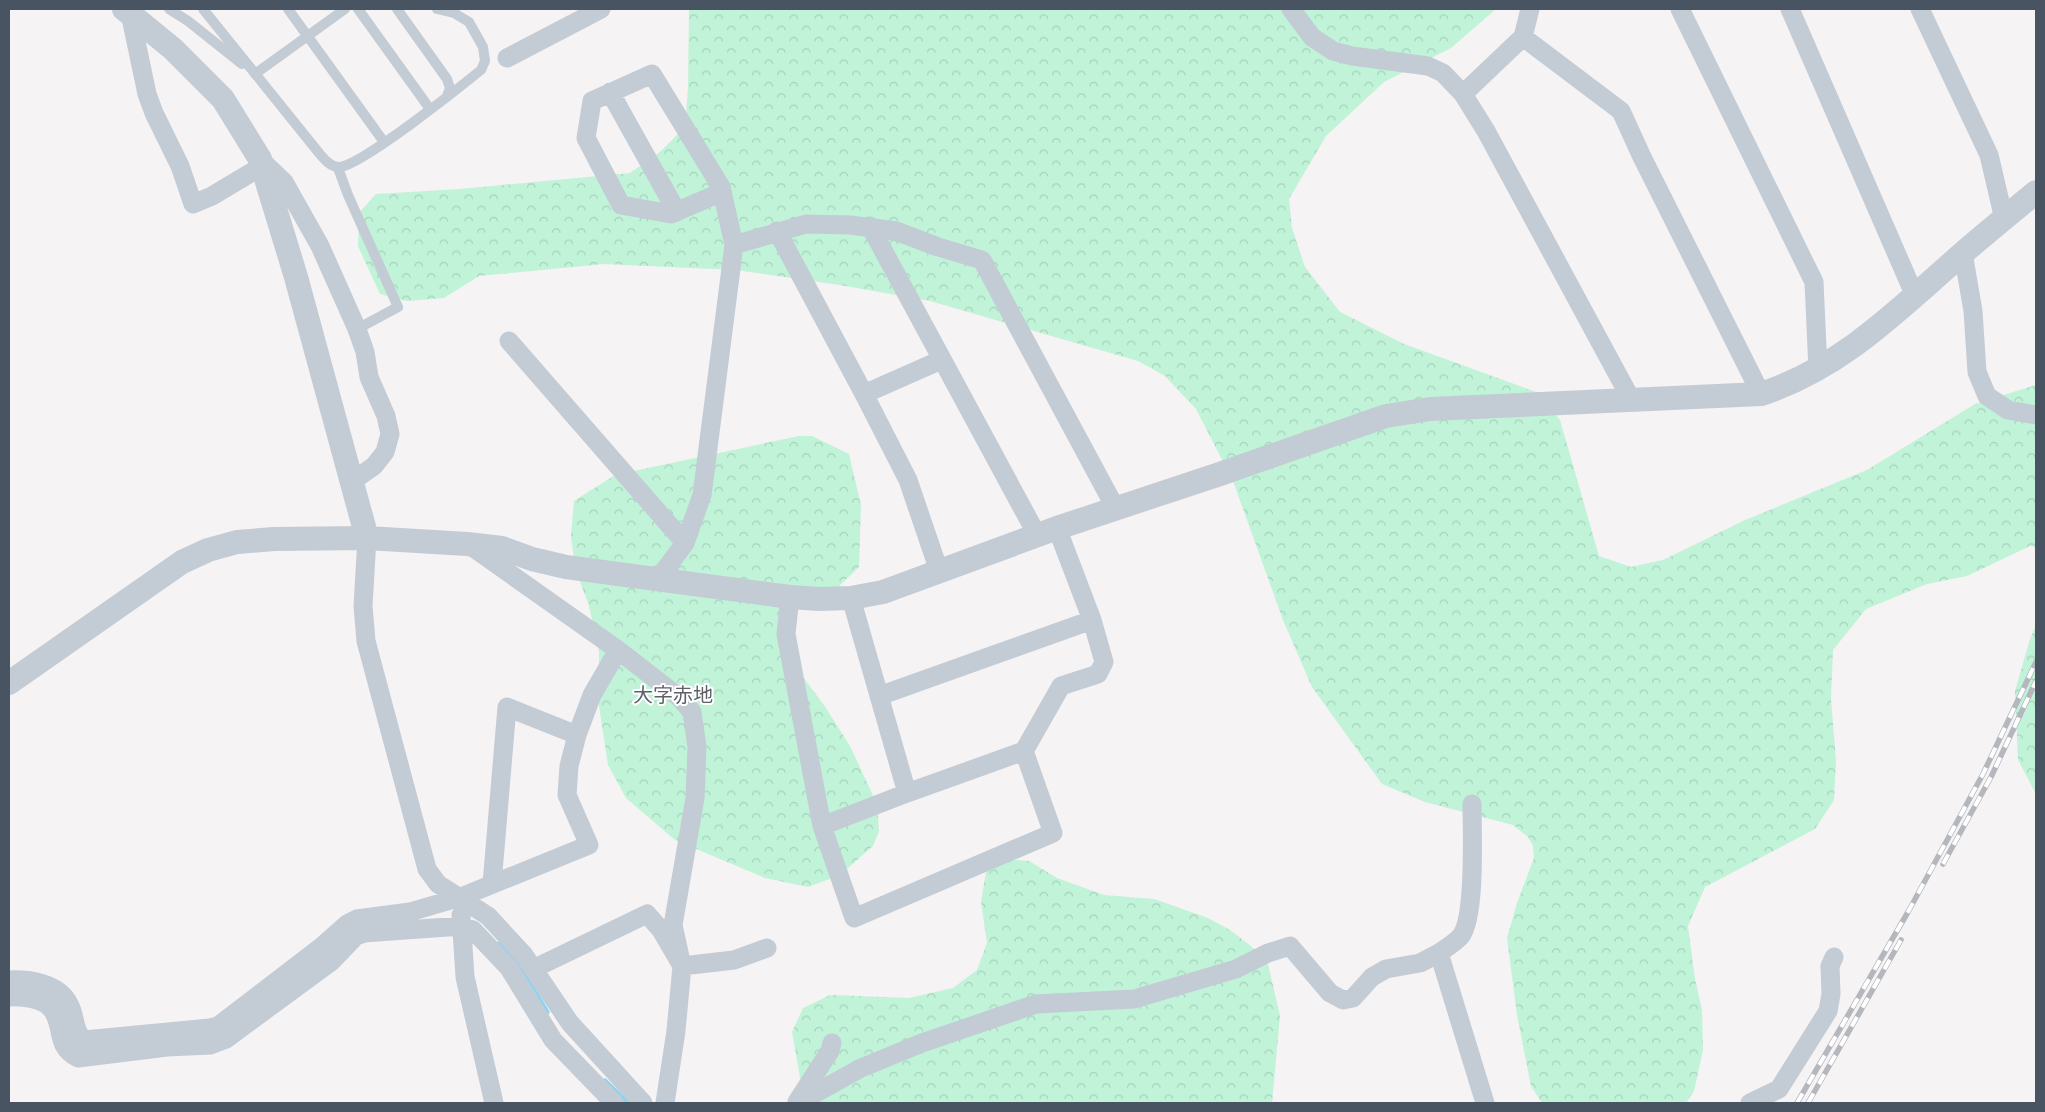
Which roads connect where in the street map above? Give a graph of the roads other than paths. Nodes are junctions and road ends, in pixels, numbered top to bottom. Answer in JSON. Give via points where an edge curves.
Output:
{"nodes":[{"id":1,"x":168,"y":9,"type":"edge"},
{"id":2,"x":203,"y":9,"type":"edge"},
{"id":3,"x":288,"y":9,"type":"edge"},
{"id":4,"x":345,"y":9,"type":"edge"},
{"id":5,"x":358,"y":9,"type":"edge"},
{"id":6,"x":398,"y":9,"type":"edge"},
{"id":7,"x":437,"y":9,"type":"edge"},
{"id":8,"x":601,"y":9,"type":"edge"},
{"id":9,"x":1291,"y":9,"type":"edge"},
{"id":10,"x":1530,"y":9,"type":"edge"},
{"id":11,"x":1680,"y":9,"type":"edge"},
{"id":12,"x":1790,"y":9,"type":"edge"},
{"id":13,"x":1920,"y":9,"type":"edge"},
{"id":14,"x":127,"y":11,"type":"edge"},
{"id":15,"x":307,"y":37,"type":"junction"},
{"id":16,"x":1523,"y":37,"type":"junction"},
{"id":17,"x":507,"y":58,"type":"dead end"},
{"id":18,"x":255,"y":74,"type":"junction"},
{"id":19,"x":610,"y":92,"type":"junction"},
{"id":20,"x":1463,"y":94,"type":"junction"},
{"id":21,"x":447,"y":96,"type":"junction"},
{"id":22,"x":430,"y":108,"type":"junction"},
{"id":23,"x":384,"y":142,"type":"junction"},
{"id":24,"x":261,"y":163,"type":"junction"},
{"id":25,"x":338,"y":168,"type":"junction"},
{"id":26,"x":722,"y":192,"type":"junction"},
{"id":27,"x":2036,"y":192,"type":"edge"},
{"id":28,"x":677,"y":212,"type":"junction"},
{"id":29,"x":2004,"y":219,"type":"junction"},
{"id":30,"x":870,"y":226,"type":"junction"},
{"id":31,"x":777,"y":231,"type":"junction"},
{"id":32,"x":734,"y":245,"type":"junction"},
{"id":33,"x":1963,"y":253,"type":"junction"},
{"id":34,"x":1916,"y":296,"type":"junction"},
{"id":35,"x":357,"y":329,"type":"junction"},
{"id":36,"x":509,"y":341,"type":"dead end"},
{"id":37,"x":941,"y":360,"type":"junction"},
{"id":38,"x":1818,"y":370,"type":"junction"},
{"id":39,"x":864,"y":394,"type":"junction"},
{"id":40,"x":1761,"y":394,"type":"junction"},
{"id":41,"x":1632,"y":401,"type":"junction"},
{"id":42,"x":2036,"y":415,"type":"edge"},
{"id":43,"x":351,"y":482,"type":"junction"},
{"id":44,"x":1116,"y":509,"type":"junction"},
{"id":45,"x":1047,"y":531,"type":"junction"},
{"id":46,"x":367,"y":538,"type":"junction"},
{"id":47,"x":685,"y":543,"type":"junction"},
{"id":48,"x":467,"y":544,"type":"junction"},
{"id":49,"x":939,"y":571,"type":"junction"},
{"id":50,"x":658,"y":579,"type":"junction"},
{"id":51,"x":790,"y":597,"type":"junction"},
{"id":52,"x":851,"y":598,"type":"junction"},
{"id":53,"x":1092,"y":620,"type":"junction"},
{"id":54,"x":618,"y":650,"type":"junction"},
{"id":55,"x":9,"y":683,"type":"edge"},
{"id":56,"x":879,"y":696,"type":"junction"},
{"id":57,"x":577,"y":735,"type":"junction"},
{"id":58,"x":1024,"y":751,"type":"junction"},
{"id":59,"x":907,"y":793,"type":"junction"},
{"id":60,"x":1472,"y":804,"type":"dead end"},
{"id":61,"x":822,"y":826,"type":"junction"},
{"id":62,"x":492,"y":884,"type":"junction"},
{"id":63,"x":461,"y":897,"type":"junction"},
{"id":64,"x":461,"y":926,"type":"junction"},
{"id":65,"x":767,"y":948,"type":"dead end"},
{"id":66,"x":1439,"y":953,"type":"junction"},
{"id":67,"x":1834,"y":957,"type":"dead end"},
{"id":68,"x":682,"y":966,"type":"junction"},
{"id":69,"x":533,"y":969,"type":"junction"},
{"id":70,"x":11,"y":988,"type":"edge"},
{"id":71,"x":832,"y":1043,"type":"dead end"},
{"id":72,"x":494,"y":1103,"type":"edge"},
{"id":73,"x":614,"y":1103,"type":"edge"},
{"id":74,"x":643,"y":1103,"type":"edge"},
{"id":75,"x":665,"y":1103,"type":"edge"},
{"id":76,"x":797,"y":1103,"type":"edge"},
{"id":77,"x":1485,"y":1103,"type":"edge"},
{"id":78,"x":1750,"y":1103,"type":"edge"}],
"edges":[{"from":1,"to":18,"type":"lane"},
{"from":2,"to":18,"type":"lane"},
{"from":3,"to":15,"type":"lane"},
{"from":4,"to":15,"type":"lane"},
{"from":5,"to":22,"type":"lane"},
{"from":6,"to":21,"type":"lane","via":[[447,79],[450,88]]},
{"from":7,"to":21,"type":"lane","via":[[454,13],[469,22],[483,47],[485,61],[481,70]]},
{"from":8,"to":17,"type":"street"},
{"from":9,"to":20,"type":"street","via":[[1312,37],[1333,51],[1428,66],[1443,73]]},
{"from":10,"to":16,"type":"street"},
{"from":11,"to":38,"type":"street","via":[[1814,282]]},
{"from":12,"to":34,"type":"street"},
{"from":13,"to":29,"type":"street","via":[[1989,155]]},
{"from":14,"to":24,"type":"street","via":[[173,49],[223,99]]},
{"from":14,"to":24,"type":"street","via":[[152,106],[180,166],[193,204],[212,196]]},
{"from":15,"to":18,"type":"lane"},
{"from":15,"to":23,"type":"lane"},
{"from":16,"to":20,"type":"street"},
{"from":16,"to":40,"type":"street","via":[[1622,111]]},
{"from":18,"to":25,"type":"lane","via":[[319,153]]},
{"from":19,"to":26,"type":"street","via":[[652,74]]},
{"from":19,"to":28,"type":"street"},
{"from":19,"to":28,"type":"street","via":[[592,101],[586,138],[621,205],[671,214]]},
{"from":20,"to":41,"type":"street"},
{"from":21,"to":22,"type":"lane"},
{"from":22,"to":23,"type":"lane"},
{"from":23,"to":25,"type":"lane","via":[[352,164]]},
{"from":24,"to":35,"type":"street","via":[[284,182],[320,246]]},
{"from":24,"to":43,"type":"street","via":[[296,277]]},
{"from":25,"to":35,"type":"lane","via":[[398,306]]},
{"from":26,"to":28,"type":"street"},
{"from":26,"to":32,"type":"street"},
{"from":27,"to":29,"type":"street"},
{"from":29,"to":33,"type":"street"},
{"from":30,"to":31,"type":"street","via":[[806,224]]},
{"from":30,"to":37,"type":"street"},
{"from":30,"to":44,"type":"street","via":[[896,231],[982,260]]},
{"from":31,"to":32,"type":"street"},
{"from":31,"to":39,"type":"street"},
{"from":32,"to":47,"type":"street","via":[[702,495]]},
{"from":33,"to":34,"type":"street"},
{"from":33,"to":42,"type":"street","via":[[1973,310],[1977,372],[1986,396],[2008,410]]},
{"from":34,"to":38,"type":"street","via":[[1863,340]]},
{"from":35,"to":43,"type":"street","via":[[369,377],[390,434],[385,452],[374,466]]},
{"from":36,"to":47,"type":"street"},
{"from":37,"to":39,"type":"street"},
{"from":37,"to":45,"type":"street"},
{"from":38,"to":40,"type":"street"},
{"from":39,"to":49,"type":"street","via":[[908,480]]},
{"from":40,"to":41,"type":"street"},
{"from":41,"to":44,"type":"street","via":[[1430,410],[1386,416]]},
{"from":43,"to":46,"type":"street"},
{"from":44,"to":45,"type":"street"},
{"from":45,"to":49,"type":"street"},
{"from":45,"to":53,"type":"street"},
{"from":46,"to":48,"type":"street"},
{"from":46,"to":55,"type":"street","via":[[274,539],[237,542],[208,550],[182,562]]},
{"from":46,"to":63,"type":"street","via":[[363,606],[366,641],[427,869],[438,884]]},
{"from":47,"to":50,"type":"street"},
{"from":48,"to":50,"type":"street","via":[[502,548],[566,568]]},
{"from":48,"to":54,"type":"street"},
{"from":49,"to":52,"type":"street","via":[[883,592]]},
{"from":50,"to":51,"type":"street"},
{"from":51,"to":52,"type":"street"},
{"from":51,"to":61,"type":"street","via":[[786,634]]},
{"from":52,"to":56,"type":"street"},
{"from":53,"to":56,"type":"street"},
{"from":53,"to":58,"type":"street","via":[[1104,662],[1098,674],[1061,686]]},
{"from":54,"to":57,"type":"street","via":[[592,695]]},
{"from":54,"to":68,"type":"street","via":[[680,698],[692,712],[697,748],[695,798],[673,925]]},
{"from":56,"to":59,"type":"street"},
{"from":57,"to":62,"type":"street","via":[[566,795],[589,845]]},
{"from":57,"to":62,"type":"street","via":[[507,707]]},
{"from":58,"to":59,"type":"street"},
{"from":58,"to":61,"type":"street","via":[[1052,834],[854,918]]},
{"from":59,"to":61,"type":"street"},
{"from":60,"to":66,"type":"street","via":[[1467,921],[1461,936]]},
{"from":62,"to":63,"type":"street"},
{"from":63,"to":64,"type":"street"},
{"from":63,"to":69,"type":"street","via":[[488,916]]},
{"from":63,"to":70,"type":"street","via":[[410,912],[357,919],[347,924],[321,948],[218,1026],[210,1028],[84,1040],[79,1036],[70,1004],[52,987],[35,981]]},
{"from":64,"to":70,"type":"street","via":[[356,936],[332,961],[226,1039],[210,1045],[78,1058],[66,1048],[53,1010],[45,1003],[20,996]]},
{"from":64,"to":72,"type":"street","via":[[465,977]]},
{"from":64,"to":73,"type":"street","via":[[474,930],[510,968],[553,1040]]},
{"from":65,"to":68,"type":"street","via":[[734,960]]},
{"from":66,"to":76,"type":"street","via":[[1420,963],[1386,968],[1372,977],[1353,998],[1343,1000],[1330,994],[1290,946],[1268,953],[1236,970],[1134,999],[1036,1004],[922,1043],[861,1068]]},
{"from":66,"to":77,"type":"street"},
{"from":67,"to":78,"type":"street","via":[[1830,966],[1828,1011],[1778,1089]]},
{"from":68,"to":69,"type":"street","via":[[647,914]]},
{"from":68,"to":75,"type":"street"},
{"from":69,"to":74,"type":"street","via":[[570,1023]]},
{"from":71,"to":76,"type":"street"}]}
